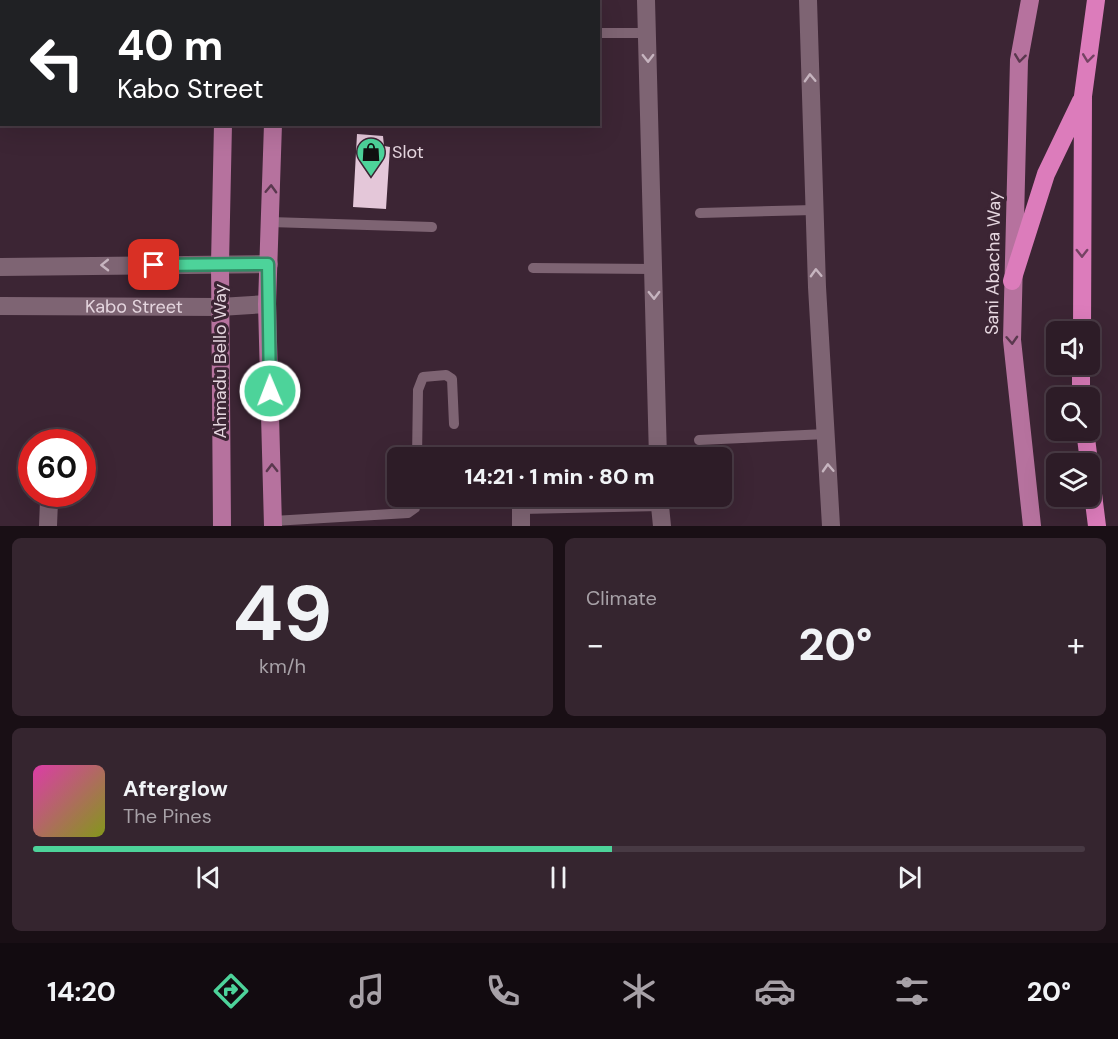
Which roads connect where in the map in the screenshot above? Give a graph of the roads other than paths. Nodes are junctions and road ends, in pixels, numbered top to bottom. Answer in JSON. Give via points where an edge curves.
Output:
{"nodes":[{"id":1,"x":646,"y":0,"type":"edge"},
{"id":2,"x":807,"y":0,"type":"edge"},
{"id":3,"x":1030,"y":0,"type":"edge"},
{"id":4,"x":1096,"y":0,"type":"edge"},
{"id":5,"x":600,"y":33,"type":"edge"},
{"id":6,"x":647,"y":33,"type":"junction"},
{"id":7,"x":1083,"y":96,"type":"junction"},
{"id":8,"x":223,"y":126,"type":"edge"},
{"id":9,"x":273,"y":126,"type":"edge"},
{"id":10,"x":814,"y":210,"type":"junction"},
{"id":11,"x":700,"y":213,"type":"dead end"},
{"id":12,"x":270,"y":222,"type":"junction"},
{"id":13,"x":432,"y":227,"type":"dead end"},
{"id":14,"x":220,"y":264,"type":"junction"},
{"id":15,"x":268,"y":264,"type":"junction"},
{"id":16,"x":0,"y":267,"type":"edge"},
{"id":17,"x":533,"y":268,"type":"dead end"},
{"id":18,"x":653,"y":269,"type":"junction"},
{"id":19,"x":1012,"y":281,"type":"junction"},
{"id":20,"x":267,"y":304,"type":"junction"},
{"id":21,"x":0,"y":306,"type":"edge"},
{"id":22,"x":220,"y":307,"type":"junction"},
{"id":23,"x":1082,"y":321,"type":"edge"},
{"id":24,"x":454,"y":424,"type":"dead end"},
{"id":25,"x":826,"y":434,"type":"junction"},
{"id":26,"x":699,"y":440,"type":"dead end"},
{"id":27,"x":1086,"y":441,"type":"edge"},
{"id":28,"x":417,"y":447,"type":"edge"},
{"id":29,"x":658,"y":447,"type":"edge"},
{"id":30,"x":49,"y":507,"type":"edge"},
{"id":31,"x":415,"y":507,"type":"edge"},
{"id":32,"x":523,"y":507,"type":"edge"},
{"id":33,"x":661,"y":507,"type":"edge"},
{"id":34,"x":273,"y":524,"type":"edge"},
{"id":35,"x":48,"y":526,"type":"edge"},
{"id":36,"x":222,"y":526,"type":"edge"},
{"id":37,"x":521,"y":526,"type":"edge"},
{"id":38,"x":662,"y":526,"type":"edge"},
{"id":39,"x":831,"y":526,"type":"edge"},
{"id":40,"x":1032,"y":526,"type":"edge"},
{"id":41,"x":1097,"y":526,"type":"edge"}],
"edges":[{"from":1,"to":6,"type":"street"},
{"from":10,"to":2,"type":"street","one_way":true},
{"from":3,"to":19,"type":"main road","name":"Sani Abacha Way","one_way":true,"via":[[1019,60]]},
{"from":4,"to":7,"type":"highway","one_way":true},
{"from":5,"to":6,"type":"lane"},
{"from":6,"to":18,"type":"street","one_way":true},
{"from":7,"to":19,"type":"highway","via":[[1046,174]]},
{"from":7,"to":23,"type":"highway","one_way":true},
{"from":8,"to":14,"type":"main road","name":"Ahmadu Bello Way"},
{"from":12,"to":9,"type":"main road","one_way":true},
{"from":10,"to":11,"type":"lane"},
{"from":25,"to":10,"type":"street","one_way":true},
{"from":12,"to":13,"type":"lane"},
{"from":12,"to":15,"type":"main road"},
{"from":14,"to":15,"type":"street"},
{"from":14,"to":16,"type":"street","one_way":true},
{"from":14,"to":22,"type":"main road","name":"Ahmadu Bello Way"},
{"from":15,"to":20,"type":"main road"},
{"from":17,"to":18,"type":"lane"},
{"from":18,"to":29,"type":"street","one_way":true},
{"from":19,"to":40,"type":"main road","name":"Sani Abacha Way","one_way":true,"via":[[1012,340]]},
{"from":20,"to":22,"type":"street","name":"Kabo Street"},
{"from":34,"to":20,"type":"main road","one_way":true},
{"from":21,"to":22,"type":"street","name":"Kabo Street"},
{"from":22,"to":36,"type":"main road","name":"Ahmadu Bello Way"},
{"from":24,"to":28,"type":"lane","via":[[452,379],[446,375],[423,377],[418,390]]},
{"from":25,"to":26,"type":"lane"},
{"from":39,"to":25,"type":"street","one_way":true},
{"from":27,"to":41,"type":"highway"},
{"from":30,"to":35,"type":"street"},
{"from":31,"to":34,"type":"lane","via":[[408,513]]},
{"from":32,"to":37,"type":"street"},
{"from":33,"to":38,"type":"street"}]}
